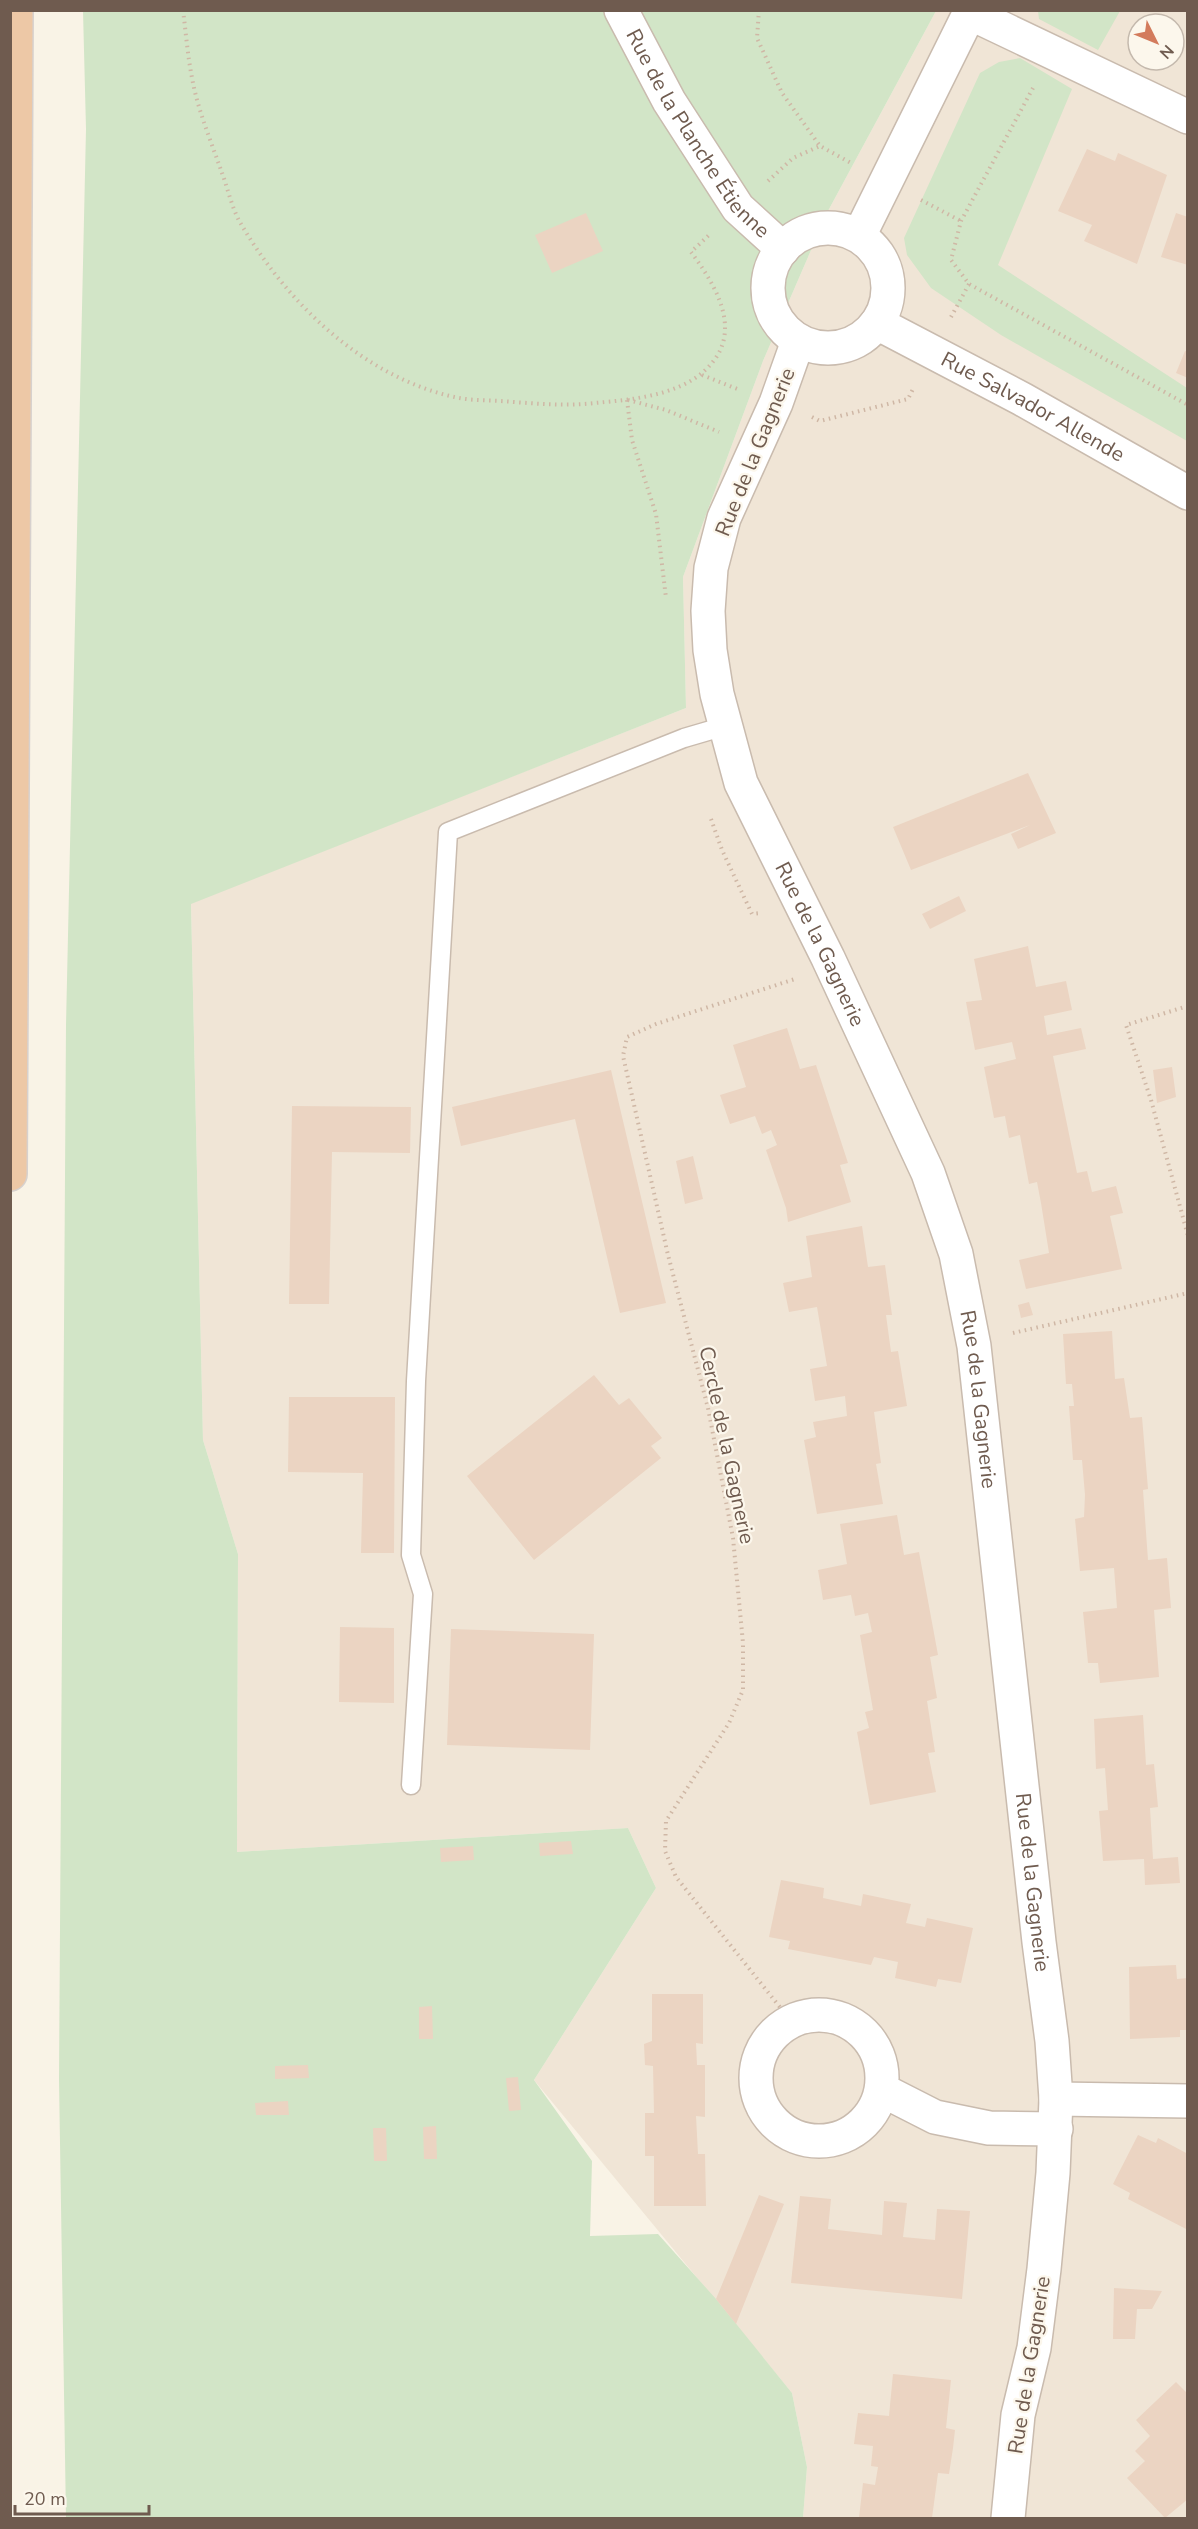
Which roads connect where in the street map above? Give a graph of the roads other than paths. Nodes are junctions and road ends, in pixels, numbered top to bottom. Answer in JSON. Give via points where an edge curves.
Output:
{"nodes":[{"id":1,"x":16,"y":10,"type":"edge"},
{"id":2,"x":621,"y":10,"type":"edge"},
{"id":3,"x":970,"y":12,"type":"edge"},
{"id":4,"x":1188,"y":117,"type":"edge"},
{"id":5,"x":859,"y":236,"type":"junction"},
{"id":6,"x":783,"y":249,"type":"junction"},
{"id":7,"x":878,"y":323,"type":"junction"},
{"id":8,"x":798,"y":341,"type":"junction"},
{"id":9,"x":1188,"y":493,"type":"edge"},
{"id":10,"x":725,"y":726,"type":"junction"},
{"id":11,"x":10,"y":1174,"type":"edge"},
{"id":12,"x":411,"y":1785,"type":"dead end"},
{"id":13,"x":882,"y":2090,"type":"junction"},
{"id":14,"x":1188,"y":2101,"type":"edge"},
{"id":15,"x":1056,"y":2114,"type":"junction"},
{"id":16,"x":1008,"y":2518,"type":"edge"}],
"edges":[{"from":1,"to":11,"type":"highway"},
{"from":2,"to":6,"type":"street","name":"Rue de la Planche Étienne","via":[[669,101],[738,208]]},
{"from":3,"to":4,"type":"street"},
{"from":3,"to":5,"type":"street"},
{"from":5,"to":6,"type":"street","via":[[843,230],[810,230]]},
{"from":5,"to":7,"type":"street","via":[[879,256],[885,269],[888,297]]},
{"from":6,"to":8,"type":"street","via":[[768,281],[769,299],[784,330]]},
{"from":7,"to":8,"type":"street","via":[[850,345],[815,347]]},
{"from":7,"to":9,"type":"street","name":"Rue Salvador Allende"},
{"from":8,"to":10,"type":"street","name":"Rue de la Gagnerie","via":[[776,403],[724,518],[711,568],[710,650]]},
{"from":10,"to":12,"type":"lane","via":[[684,738],[448,832],[416,1381],[411,1556],[423,1594]]},
{"from":10,"to":15,"type":"street","name":"Rue de la Gagnerie","via":[[741,783],[928,1173],[956,1254],[974,1346],[1052,2041]]},
{"from":13,"to":13,"type":"street","via":[[872,2113],[853,2131],[829,2141],[804,2140],[780,2128],[763,2109],[755,2085],[758,2059],[770,2036],[791,2020],[813,2014],[837,2016],[858,2027],[873,2044],[882,2066]]},
{"from":13,"to":15,"type":"street","via":[[935,2117],[989,2128]]},
{"from":14,"to":15,"type":"street"},
{"from":15,"to":16,"type":"street","name":"Rue de la Gagnerie","via":[[1044,2269],[1034,2348],[1018,2415]]}]}
